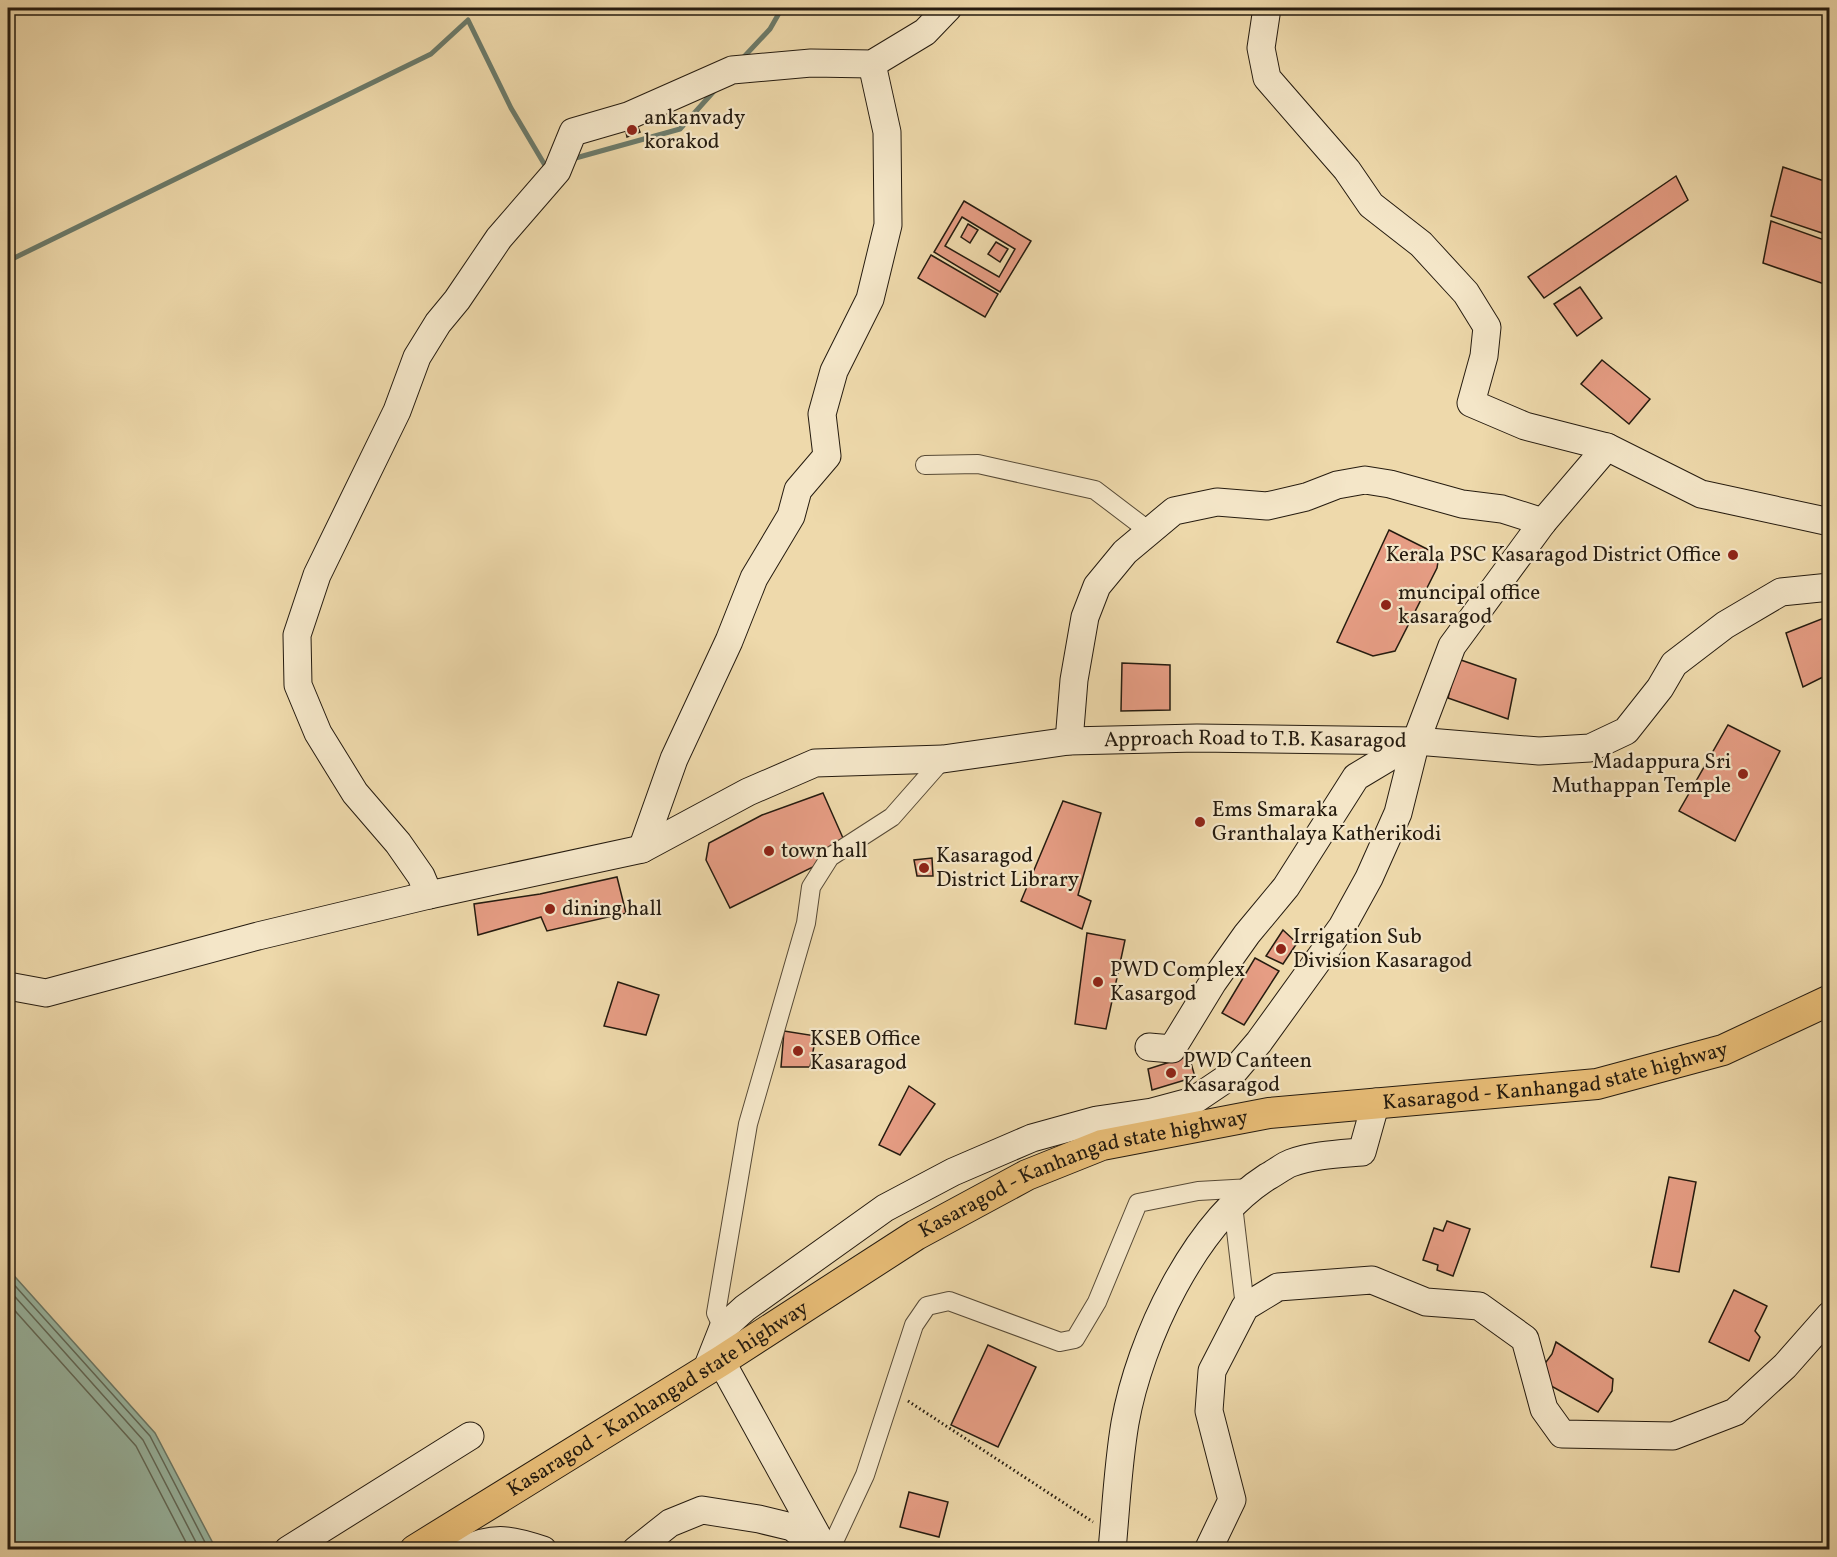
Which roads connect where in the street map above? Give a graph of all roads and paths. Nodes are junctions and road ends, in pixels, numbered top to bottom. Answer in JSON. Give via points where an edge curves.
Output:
{"nodes":[{"id":1,"x":948,"y":8,"type":"edge"},
{"id":2,"x":1268,"y":8,"type":"edge"},
{"id":3,"x":872,"y":64,"type":"junction"},
{"id":4,"x":1607,"y":447,"type":"junction"},
{"id":5,"x":925,"y":465,"type":"dead end"},
{"id":6,"x":1543,"y":522,"type":"junction"},
{"id":7,"x":1830,"y":522,"type":"edge"},
{"id":8,"x":1149,"y":531,"type":"junction"},
{"id":9,"x":1830,"y":587,"type":"edge"},
{"id":10,"x":1070,"y":741,"type":"junction"},
{"id":11,"x":1416,"y":741,"type":"junction"},
{"id":12,"x":943,"y":759,"type":"junction"},
{"id":13,"x":642,"y":849,"type":"junction"},
{"id":14,"x":429,"y":895,"type":"junction"},
{"id":15,"x":8,"y":986,"type":"edge"},
{"id":16,"x":1830,"y":1000,"type":"edge"},
{"id":17,"x":1149,"y":1047,"type":"dead end"},
{"id":18,"x":1376,"y":1102,"type":"junction"},
{"id":19,"x":1242,"y":1196,"type":"junction"},
{"id":20,"x":1245,"y":1307,"type":"junction"},
{"id":21,"x":1830,"y":1315,"type":"edge"},
{"id":22,"x":723,"y":1328,"type":"junction"},
{"id":23,"x":713,"y":1366,"type":"junction"},
{"id":24,"x":894,"y":1392,"type":"junction"},
{"id":25,"x":470,"y":1436,"type":"dead end"},
{"id":26,"x":1112,"y":1542,"type":"edge"},
{"id":27,"x":288,"y":1550,"type":"edge"},
{"id":28,"x":415,"y":1550,"type":"edge"},
{"id":29,"x":465,"y":1550,"type":"edge"},
{"id":30,"x":543,"y":1550,"type":"edge"},
{"id":31,"x":636,"y":1550,"type":"edge"},
{"id":32,"x":823,"y":1550,"type":"edge"},
{"id":33,"x":830,"y":1550,"type":"edge"},
{"id":34,"x":1208,"y":1550,"type":"edge"}],
"edges":[{"from":1,"to":3,"type":"street","via":[[925,32]]},
{"from":2,"to":4,"type":"street","via":[[1261,48],[1267,78],[1347,170],[1371,205],[1421,244],[1466,293],[1487,327],[1484,356],[1471,403],[1526,426]]},
{"from":3,"to":13,"type":"street","via":[[887,132],[888,225],[870,299],[834,371],[822,414],[827,456],[798,490],[791,516],[754,579],[674,759]]},
{"from":3,"to":14,"type":"street","via":[[771,64],[732,70],[628,116],[573,132],[557,171],[492,247],[417,357],[398,411],[317,575],[297,635],[298,685],[318,733],[336,763],[355,793],[398,843]]},
{"from":4,"to":6,"type":"street"},
{"from":4,"to":7,"type":"street","via":[[1701,494]]},
{"from":5,"to":8,"type":"street","via":[[978,464],[1095,490]]},
{"from":6,"to":8,"type":"street","via":[[1502,509],[1462,504],[1365,480],[1267,506],[1217,502],[1174,511]]},
{"from":6,"to":11,"type":"street","via":[[1452,646]]},
{"from":8,"to":10,"type":"street","via":[[1125,552],[1097,586],[1089,607],[1074,680]]},
{"from":9,"to":11,"type":"street","name":"Approach Road to T.B. Kasaragod","via":[[1780,592],[1725,625],[1674,664],[1626,731],[1590,748],[1539,751]]},
{"from":10,"to":11,"type":"street","name":"Approach Road to T.B. Kasaragod"},
{"from":10,"to":12,"type":"street","name":"Approach Road to T.B. Kasaragod"},
{"from":11,"to":17,"type":"street","via":[[1356,777],[1286,887],[1213,982],[1172,1049]]},
{"from":11,"to":22,"type":"street","via":[[1398,813],[1342,927],[1230,1076],[1193,1101],[1032,1138],[953,1172],[885,1208]]},
{"from":12,"to":13,"type":"street","name":"Approach Road to T.B. Kasaragod","via":[[815,763],[748,792]]},
{"from":12,"to":22,"type":"street","via":[[892,817],[830,857],[811,887],[806,923],[748,1124],[716,1313]]},
{"from":13,"to":14,"type":"street","name":"Approach Road to T.B. Kasaragod"},
{"from":14,"to":15,"type":"street","name":"Approach Road to T.B. Kasaragod","via":[[46,993]]},
{"from":16,"to":18,"type":"main road","name":"Kasaragod - Kanhangad state highway","via":[[1723,1050],[1597,1084]]},
{"from":18,"to":19,"type":"street","via":[[1362,1152],[1290,1163]]},
{"from":18,"to":23,"type":"main road","name":"Kasaragod - Kanhangad state highway","via":[[1269,1113],[1091,1149],[1027,1174],[916,1235]]},
{"from":19,"to":20,"type":"street"},
{"from":19,"to":24,"type":"street","via":[[1198,1191],[1138,1203],[1097,1302],[1075,1339],[1060,1342],[949,1301],[927,1306],[914,1325]]},
{"from":19,"to":26,"type":"street","via":[[1208,1231],[1178,1280],[1136,1377],[1125,1424]]},
{"from":20,"to":21,"type":"street","via":[[1278,1287],[1372,1280],[1426,1302],[1479,1306],[1525,1340],[1544,1409],[1562,1434],[1673,1436],[1735,1413],[1785,1366]]},
{"from":20,"to":34,"type":"street","via":[[1212,1371],[1209,1411],[1232,1500]]},
{"from":22,"to":23,"type":"street"},
{"from":23,"to":28,"type":"main road","name":"Kasaragod - Kanhangad state highway"},
{"from":23,"to":32,"type":"street"},
{"from":24,"to":26,"type":"path"},
{"from":24,"to":33,"type":"street","via":[[865,1475]]},
{"from":25,"to":27,"type":"street"},
{"from":29,"to":30,"type":"street","via":[[480,1542],[510,1539]]},
{"from":31,"to":32,"type":"street","via":[[670,1523],[702,1510],[792,1527]]}]}
